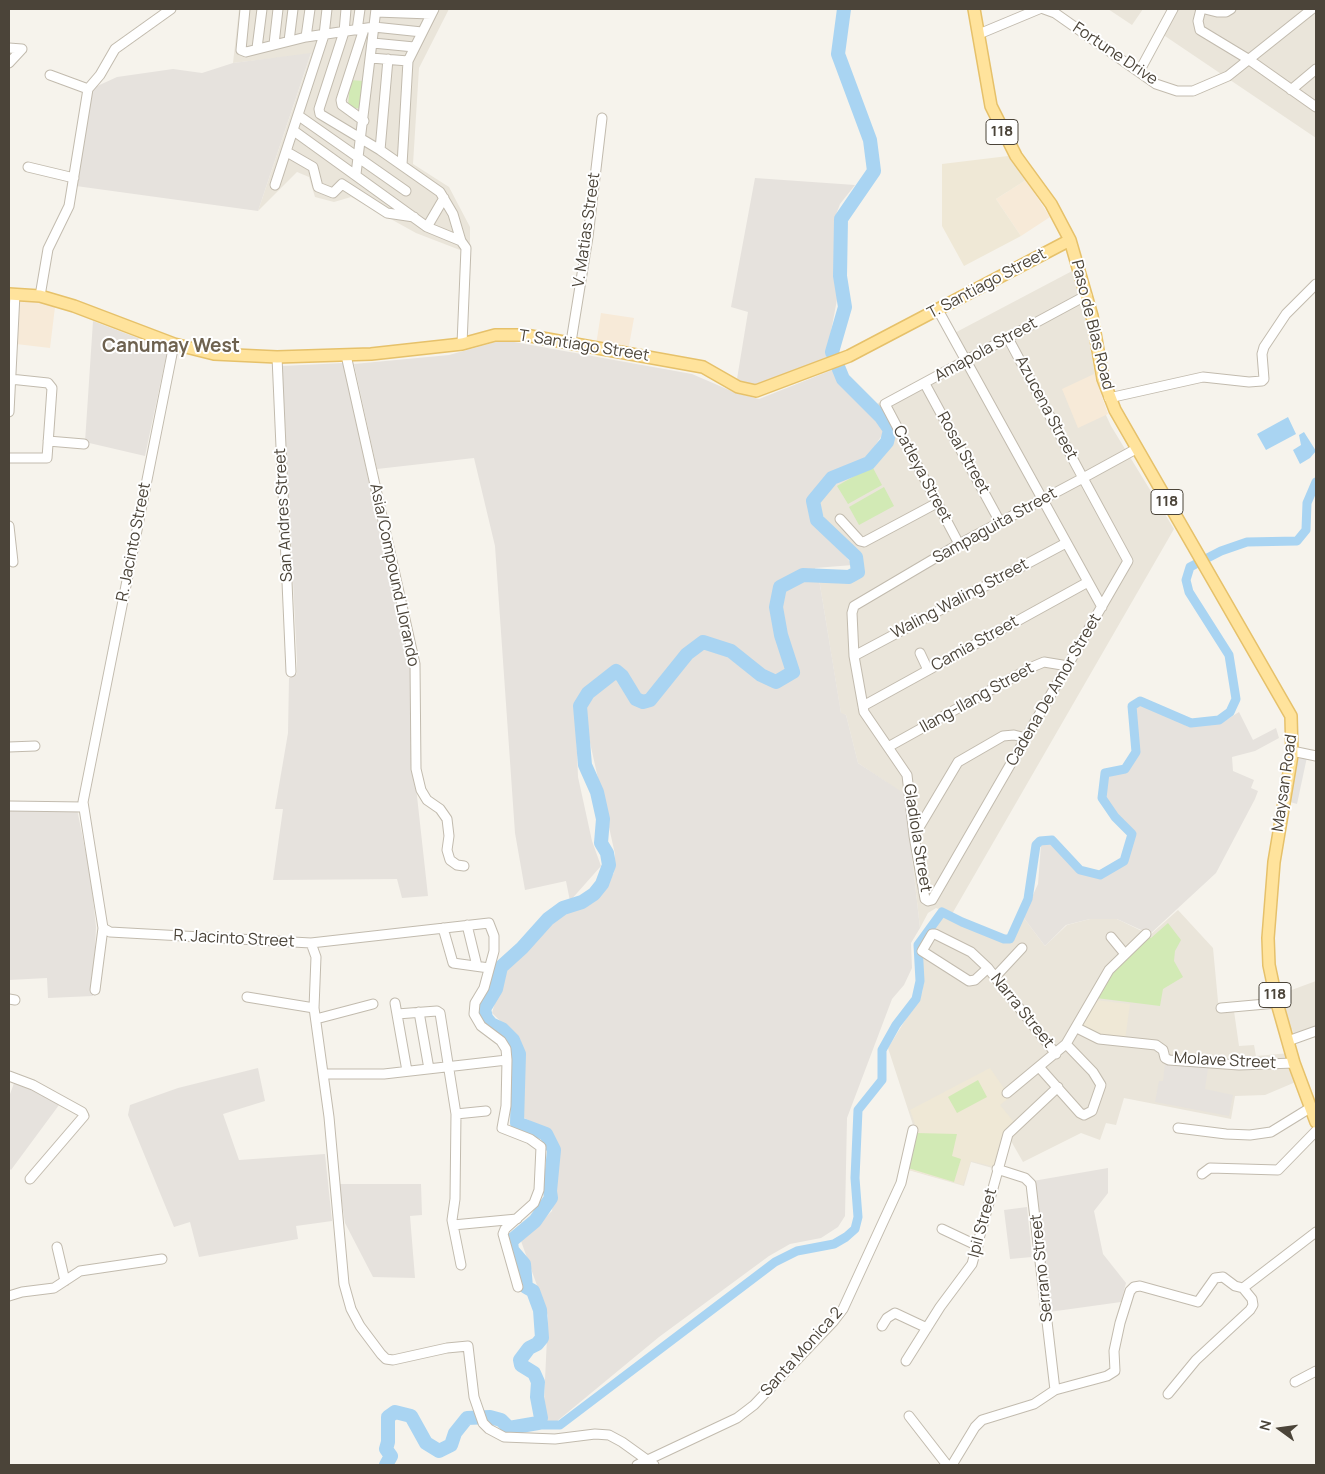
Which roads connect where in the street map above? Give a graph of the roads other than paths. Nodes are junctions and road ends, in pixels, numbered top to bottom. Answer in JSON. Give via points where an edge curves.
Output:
{"nodes":[{"id":1,"x":171,"y":9,"type":"edge"},
{"id":2,"x":246,"y":9,"type":"edge"},
{"id":3,"x":262,"y":9,"type":"edge"},
{"id":4,"x":278,"y":9,"type":"edge"},
{"id":5,"x":293,"y":9,"type":"edge"},
{"id":6,"x":310,"y":9,"type":"edge"},
{"id":7,"x":327,"y":9,"type":"edge"},
{"id":8,"x":346,"y":9,"type":"edge"},
{"id":9,"x":360,"y":9,"type":"edge"},
{"id":10,"x":974,"y":9,"type":"edge"},
{"id":11,"x":1039,"y":9,"type":"edge"},
{"id":12,"x":1044,"y":9,"type":"edge"},
{"id":13,"x":1173,"y":9,"type":"edge"},
{"id":14,"x":1200,"y":9,"type":"edge"},
{"id":15,"x":1205,"y":9,"type":"edge"},
{"id":16,"x":1231,"y":9,"type":"edge"},
{"id":17,"x":1312,"y":9,"type":"edge"},
{"id":18,"x":376,"y":10,"type":"edge"},
{"id":19,"x":433,"y":11,"type":"edge"},
{"id":20,"x":374,"y":28,"type":"junction"},
{"id":21,"x":360,"y":30,"type":"junction"},
{"id":22,"x":344,"y":32,"type":"junction"},
{"id":23,"x":422,"y":32,"type":"junction"},
{"id":24,"x":979,"y":34,"type":"junction"},
{"id":25,"x":324,"y":35,"type":"junction"},
{"id":26,"x":306,"y":37,"type":"junction"},
{"id":27,"x":289,"y":41,"type":"junction"},
{"id":28,"x":373,"y":43,"type":"junction"},
{"id":29,"x":274,"y":44,"type":"junction"},
{"id":30,"x":414,"y":47,"type":"junction"},
{"id":31,"x":9,"y":48,"type":"edge"},
{"id":32,"x":258,"y":48,"type":"junction"},
{"id":33,"x":371,"y":58,"type":"junction"},
{"id":34,"x":388,"y":59,"type":"junction"},
{"id":35,"x":1248,"y":60,"type":"junction"},
{"id":36,"x":408,"y":61,"type":"junction"},
{"id":37,"x":9,"y":63,"type":"edge"},
{"id":38,"x":1316,"y":69,"type":"edge"},
{"id":39,"x":1140,"y":72,"type":"junction"},
{"id":40,"x":50,"y":75,"type":"dead end"},
{"id":41,"x":88,"y":89,"type":"junction"},
{"id":42,"x":1291,"y":90,"type":"junction"},
{"id":43,"x":1316,"y":107,"type":"edge"},
{"id":44,"x":299,"y":116,"type":"junction"},
{"id":45,"x":602,"y":118,"type":"dead end"},
{"id":46,"x":364,"y":120,"type":"junction"},
{"id":47,"x":294,"y":132,"type":"junction"},
{"id":48,"x":362,"y":140,"type":"junction"},
{"id":49,"x":380,"y":150,"type":"junction"},
{"id":50,"x":286,"y":152,"type":"junction"},
{"id":51,"x":359,"y":158,"type":"junction"},
{"id":52,"x":402,"y":165,"type":"junction"},
{"id":53,"x":28,"y":167,"type":"dead end"},
{"id":54,"x":356,"y":174,"type":"junction"},
{"id":55,"x":74,"y":178,"type":"junction"},
{"id":56,"x":275,"y":186,"type":"dead end"},
{"id":57,"x":406,"y":190,"type":"dead end"},
{"id":58,"x":444,"y":198,"type":"junction"},
{"id":59,"x":414,"y":217,"type":"junction"},
{"id":60,"x":427,"y":227,"type":"junction"},
{"id":61,"x":1070,"y":240,"type":"junction"},
{"id":62,"x":461,"y":242,"type":"junction"},
{"id":63,"x":1316,"y":284,"type":"edge"},
{"id":64,"x":12,"y":294,"type":"edge"},
{"id":65,"x":1087,"y":295,"type":"junction"},
{"id":66,"x":40,"y":296,"type":"junction"},
{"id":67,"x":938,"y":310,"type":"junction"},
{"id":68,"x":1008,"y":338,"type":"junction"},
{"id":69,"x":571,"y":342,"type":"junction"},
{"id":70,"x":174,"y":344,"type":"junction"},
{"id":71,"x":462,"y":344,"type":"junction"},
{"id":72,"x":346,"y":355,"type":"junction"},
{"id":73,"x":277,"y":358,"type":"junction"},
{"id":74,"x":967,"y":361,"type":"junction"},
{"id":75,"x":10,"y":379,"type":"edge"},
{"id":76,"x":925,"y":384,"type":"junction"},
{"id":77,"x":1109,"y":398,"type":"junction"},
{"id":78,"x":885,"y":404,"type":"joint"},
{"id":79,"x":9,"y":412,"type":"edge"},
{"id":80,"x":48,"y":441,"type":"junction"},
{"id":81,"x":84,"y":444,"type":"dead end"},
{"id":82,"x":1136,"y":449,"type":"junction"},
{"id":83,"x":9,"y":458,"type":"edge"},
{"id":84,"x":1083,"y":478,"type":"junction"},
{"id":85,"x":1042,"y":500,"type":"junction"},
{"id":86,"x":937,"y":503,"type":"junction"},
{"id":87,"x":840,"y":519,"type":"dead end"},
{"id":88,"x":1000,"y":522,"type":"junction"},
{"id":89,"x":9,"y":526,"type":"edge"},
{"id":90,"x":1066,"y":543,"type":"junction"},
{"id":91,"x":959,"y":544,"type":"junction"},
{"id":92,"x":13,"y":562,"type":"dead end"},
{"id":93,"x":1088,"y":582,"type":"junction"},
{"id":94,"x":854,"y":606,"type":"joint"},
{"id":95,"x":1102,"y":607,"type":"junction"},
{"id":96,"x":920,"y":653,"type":"dead end"},
{"id":97,"x":854,"y":656,"type":"junction"},
{"id":98,"x":1068,"y":666,"type":"junction"},
{"id":99,"x":928,"y":670,"type":"junction"},
{"id":100,"x":291,"y":672,"type":"dead end"},
{"id":101,"x":863,"y":706,"type":"junction"},
{"id":102,"x":1026,"y":738,"type":"junction"},
{"id":103,"x":35,"y":746,"type":"dead end"},
{"id":104,"x":888,"y":747,"type":"junction"},
{"id":105,"x":9,"y":748,"type":"edge"},
{"id":106,"x":1294,"y":751,"type":"junction"},
{"id":107,"x":1316,"y":756,"type":"edge"},
{"id":108,"x":9,"y":806,"type":"edge"},
{"id":109,"x":83,"y":807,"type":"junction"},
{"id":110,"x":914,"y":836,"type":"junction"},
{"id":111,"x":464,"y":866,"type":"dead end"},
{"id":112,"x":932,"y":900,"type":"joint"},
{"id":113,"x":467,"y":925,"type":"junction"},
{"id":114,"x":103,"y":928,"type":"junction"},
{"id":115,"x":443,"y":928,"type":"junction"},
{"id":116,"x":1146,"y":934,"type":"dead end"},
{"id":117,"x":1111,"y":937,"type":"dead end"},
{"id":118,"x":311,"y":943,"type":"junction"},
{"id":119,"x":1022,"y":948,"type":"dead end"},
{"id":120,"x":1125,"y":954,"type":"junction"},
{"id":121,"x":477,"y":966,"type":"junction"},
{"id":122,"x":489,"y":968,"type":"junction"},
{"id":123,"x":988,"y":968,"type":"junction"},
{"id":124,"x":995,"y":977,"type":"junction"},
{"id":125,"x":95,"y":990,"type":"dead end"},
{"id":126,"x":247,"y":997,"type":"dead end"},
{"id":127,"x":394,"y":1003,"type":"dead end"},
{"id":128,"x":1276,"y":1003,"type":"junction"},
{"id":129,"x":373,"y":1004,"type":"dead end"},
{"id":130,"x":314,"y":1008,"type":"junction"},
{"id":131,"x":1221,"y":1008,"type":"dead end"},
{"id":132,"x":418,"y":1012,"type":"junction"},
{"id":133,"x":396,"y":1014,"type":"junction"},
{"id":134,"x":316,"y":1019,"type":"junction"},
{"id":135,"x":1077,"y":1028,"type":"junction"},
{"id":136,"x":1316,"y":1030,"type":"edge"},
{"id":137,"x":1288,"y":1042,"type":"junction"},
{"id":138,"x":1066,"y":1044,"type":"junction"},
{"id":139,"x":1056,"y":1054,"type":"junction"},
{"id":140,"x":506,"y":1060,"type":"junction"},
{"id":141,"x":1294,"y":1063,"type":"junction"},
{"id":142,"x":449,"y":1067,"type":"junction"},
{"id":143,"x":1039,"y":1067,"type":"junction"},
{"id":144,"x":429,"y":1068,"type":"junction"},
{"id":145,"x":407,"y":1071,"type":"junction"},
{"id":146,"x":323,"y":1074,"type":"junction"},
{"id":147,"x":9,"y":1076,"type":"edge"},
{"id":148,"x":1058,"y":1087,"type":"junction"},
{"id":149,"x":1007,"y":1093,"type":"dead end"},
{"id":150,"x":1310,"y":1108,"type":"junction"},
{"id":151,"x":486,"y":1111,"type":"dead end"},
{"id":152,"x":456,"y":1114,"type":"junction"},
{"id":153,"x":1316,"y":1122,"type":"edge"},
{"id":154,"x":1178,"y":1128,"type":"dead end"},
{"id":155,"x":913,"y":1130,"type":"dead end"},
{"id":156,"x":1316,"y":1131,"type":"edge"},
{"id":157,"x":997,"y":1169,"type":"junction"},
{"id":158,"x":1202,"y":1174,"type":"dead end"},
{"id":159,"x":30,"y":1179,"type":"dead end"},
{"id":160,"x":518,"y":1219,"type":"junction"},
{"id":161,"x":453,"y":1225,"type":"junction"},
{"id":162,"x":942,"y":1228,"type":"dead end"},
{"id":163,"x":1316,"y":1232,"type":"edge"},
{"id":164,"x":978,"y":1246,"type":"junction"},
{"id":165,"x":57,"y":1247,"type":"dead end"},
{"id":166,"x":162,"y":1259,"type":"dead end"},
{"id":167,"x":461,"y":1265,"type":"dead end"},
{"id":168,"x":65,"y":1281,"type":"junction"},
{"id":169,"x":518,"y":1287,"type":"dead end"},
{"id":170,"x":1243,"y":1288,"type":"junction"},
{"id":171,"x":9,"y":1296,"type":"edge"},
{"id":172,"x":882,"y":1326,"type":"dead end"},
{"id":173,"x":926,"y":1328,"type":"junction"},
{"id":174,"x":906,"y":1361,"type":"dead end"},
{"id":175,"x":1316,"y":1371,"type":"edge"},
{"id":176,"x":1295,"y":1382,"type":"dead end"},
{"id":177,"x":1055,"y":1390,"type":"junction"},
{"id":178,"x":1168,"y":1394,"type":"dead end"},
{"id":179,"x":909,"y":1416,"type":"dead end"},
{"id":180,"x":651,"y":1463,"type":"edge"},
{"id":181,"x":637,"y":1465,"type":"edge"},
{"id":182,"x":947,"y":1465,"type":"edge"},
{"id":183,"x":952,"y":1465,"type":"edge"}],
"edges":[{"from":1,"to":41,"type":"street","via":[[115,49]]},
{"from":2,"to":32,"type":"street","via":[[241,50],[246,52]]},
{"from":3,"to":32,"type":"street"},
{"from":4,"to":29,"type":"street"},
{"from":5,"to":27,"type":"street"},
{"from":6,"to":26,"type":"street"},
{"from":7,"to":25,"type":"street"},
{"from":8,"to":22,"type":"street"},
{"from":9,"to":21,"type":"street"},
{"from":10,"to":24,"type":"main road","name":"Paso de Blas Road","number":"118"},
{"from":11,"to":24,"type":"street"},
{"from":12,"to":39,"type":"street","name":"Fortune Drive","via":[[1055,13]]},
{"from":13,"to":39,"type":"street"},
{"from":14,"to":35,"type":"street","via":[[1200,30]]},
{"from":15,"to":16,"type":"street","via":[[1226,12]]},
{"from":17,"to":35,"type":"street","name":"Fortune Drive"},
{"from":18,"to":19,"type":"street"},
{"from":18,"to":20,"type":"street"},
{"from":19,"to":23,"type":"street"},
{"from":20,"to":21,"type":"street"},
{"from":20,"to":23,"type":"street"},
{"from":20,"to":28,"type":"street"},
{"from":21,"to":22,"type":"street"},
{"from":21,"to":46,"type":"street","via":[[341,100],[342,105]]},
{"from":22,"to":25,"type":"street"},
{"from":22,"to":48,"type":"street","via":[[319,108],[320,114]]},
{"from":23,"to":30,"type":"street"},
{"from":24,"to":61,"type":"main road","name":"Paso de Blas Road","number":"118","via":[[990,106],[1016,156],[1051,204]]},
{"from":25,"to":26,"type":"street"},
{"from":25,"to":44,"type":"street"},
{"from":26,"to":27,"type":"street"},
{"from":27,"to":29,"type":"street"},
{"from":28,"to":30,"type":"street"},
{"from":28,"to":33,"type":"street"},
{"from":29,"to":32,"type":"street"},
{"from":30,"to":36,"type":"street"},
{"from":31,"to":37,"type":"street","via":[[22,49]]},
{"from":33,"to":34,"type":"street"},
{"from":33,"to":46,"type":"street"},
{"from":34,"to":36,"type":"street"},
{"from":34,"to":49,"type":"street"},
{"from":35,"to":39,"type":"street","name":"Fortune Drive","via":[[1228,76],[1193,91],[1177,91],[1156,84]]},
{"from":35,"to":42,"type":"street"},
{"from":36,"to":52,"type":"street"},
{"from":38,"to":42,"type":"street"},
{"from":40,"to":41,"type":"street"},
{"from":41,"to":55,"type":"street"},
{"from":42,"to":43,"type":"street"},
{"from":44,"to":47,"type":"street"},
{"from":44,"to":51,"type":"street"},
{"from":45,"to":69,"type":"street","name":"V. Matias Street"},
{"from":46,"to":48,"type":"street"},
{"from":47,"to":50,"type":"street"},
{"from":47,"to":54,"type":"street"},
{"from":48,"to":49,"type":"street"},
{"from":48,"to":51,"type":"street"},
{"from":49,"to":52,"type":"street"},
{"from":50,"to":56,"type":"street"},
{"from":50,"to":59,"type":"street","via":[[313,167],[318,188],[333,193],[342,184],[387,212]]},
{"from":51,"to":54,"type":"street"},
{"from":51,"to":57,"type":"street"},
{"from":52,"to":58,"type":"street"},
{"from":53,"to":55,"type":"street"},
{"from":54,"to":59,"type":"street"},
{"from":55,"to":66,"type":"street","via":[[69,206],[48,249]]},
{"from":58,"to":60,"type":"street"},
{"from":58,"to":62,"type":"street","via":[[453,214]]},
{"from":59,"to":60,"type":"street"},
{"from":60,"to":62,"type":"street"},
{"from":61,"to":65,"type":"main road","name":"Paso de Blas Road","number":"118"},
{"from":61,"to":67,"type":"main road","name":"T. Santiago Street"},
{"from":62,"to":71,"type":"street","via":[[466,248]]},
{"from":63,"to":77,"type":"street","via":[[1286,314],[1264,346],[1262,381],[1203,376]]},
{"from":64,"to":66,"type":"main road","name":"T. Santiago Street"},
{"from":64,"to":75,"type":"street"},
{"from":65,"to":68,"type":"street","name":"Amapola Street"},
{"from":65,"to":77,"type":"main road","name":"Paso de Blas Road","number":"118"},
{"from":66,"to":70,"type":"main road","name":"T. Santiago Street"},
{"from":67,"to":69,"type":"main road","name":"T. Santiago Street","via":[[849,356],[764,389],[748,390],[704,366]]},
{"from":67,"to":74,"type":"street"},
{"from":68,"to":74,"type":"street","name":"Amapola Street"},
{"from":68,"to":84,"type":"street","name":"Azucena Street"},
{"from":69,"to":71,"type":"main road","name":"T. Santiago Street","via":[[494,335]]},
{"from":70,"to":73,"type":"main road","name":"T. Santiago Street","via":[[214,354]]},
{"from":70,"to":109,"type":"street","name":"R. Jacinto Street"},
{"from":71,"to":72,"type":"main road","name":"T. Santiago Street"},
{"from":72,"to":73,"type":"main road","name":"T. Santiago Street"},
{"from":72,"to":111,"type":"street","name":"Asia/Compound Llorando","via":[[415,664],[416,769],[427,800],[448,819],[447,850],[450,860]]},
{"from":73,"to":100,"type":"street","name":"San Andres Street"},
{"from":74,"to":76,"type":"street","name":"Amapola Street"},
{"from":74,"to":85,"type":"street"},
{"from":75,"to":79,"type":"street"},
{"from":75,"to":80,"type":"street","via":[[51,384]]},
{"from":76,"to":78,"type":"street","name":"Amapola Street"},
{"from":76,"to":88,"type":"street","name":"Rosal Street"},
{"from":77,"to":82,"type":"main road","name":"Paso de Blas Road","number":"118"},
{"from":78,"to":86,"type":"street","name":"Catleya Street"},
{"from":80,"to":81,"type":"street"},
{"from":80,"to":83,"type":"street","via":[[45,459]]},
{"from":82,"to":84,"type":"street","name":"Sampaguita Street"},
{"from":82,"to":106,"type":"main road","name":"Maysan Road","number":"118","via":[[1291,716]]},
{"from":84,"to":85,"type":"street","name":"Sampaguita Street"},
{"from":84,"to":95,"type":"street","name":"Cadena De Amor Street","via":[[1128,561]]},
{"from":85,"to":88,"type":"street","name":"Sampaguita Street"},
{"from":85,"to":90,"type":"street"},
{"from":86,"to":87,"type":"street","via":[[864,542],[860,542]]},
{"from":86,"to":91,"type":"street","name":"Catleya Street"},
{"from":88,"to":91,"type":"street","name":"Sampaguita Street"},
{"from":89,"to":92,"type":"street"},
{"from":90,"to":93,"type":"street"},
{"from":90,"to":97,"type":"street","name":"Waling Waling Street"},
{"from":91,"to":94,"type":"street","name":"Sampaguita Street"},
{"from":93,"to":95,"type":"street"},
{"from":93,"to":99,"type":"street","name":"Camia Street"},
{"from":94,"to":97,"type":"street","name":"Gladiola Street"},
{"from":95,"to":98,"type":"street","name":"Cadena De Amor Street"},
{"from":96,"to":99,"type":"street"},
{"from":97,"to":101,"type":"street","name":"Gladiola Street"},
{"from":98,"to":102,"type":"street","name":"Cadena De Amor Street"},
{"from":98,"to":104,"type":"street","name":"Ilang-Ilang Street","via":[[1044,662],[1032,667]]},
{"from":99,"to":101,"type":"street","name":"Camia Street"},
{"from":101,"to":104,"type":"street","name":"Gladiola Street","via":[[866,716]]},
{"from":102,"to":110,"type":"street","via":[[1003,736],[958,762]]},
{"from":102,"to":112,"type":"street","name":"Cadena De Amor Street"},
{"from":103,"to":105,"type":"street"},
{"from":104,"to":110,"type":"street","name":"Gladiola Street","via":[[907,774]]},
{"from":106,"to":107,"type":"street"},
{"from":106,"to":128,"type":"main road","name":"Maysan Road","number":"118","via":[[1274,862],[1268,938]]},
{"from":108,"to":109,"type":"street"},
{"from":109,"to":114,"type":"street","name":"R. Jacinto Street"},
{"from":110,"to":112,"type":"street","name":"Gladiola Street","via":[[925,899]]},
{"from":113,"to":115,"type":"street"},
{"from":113,"to":121,"type":"street"},
{"from":113,"to":122,"type":"street","via":[[489,923],[495,944]]},
{"from":114,"to":118,"type":"street","name":"R. Jacinto Street","via":[[110,932]]},
{"from":114,"to":125,"type":"street"},
{"from":115,"to":118,"type":"street"},
{"from":115,"to":121,"type":"street","via":[[453,963]]},
{"from":116,"to":120,"type":"street"},
{"from":117,"to":120,"type":"street"},
{"from":118,"to":130,"type":"street","name":"R. Jacinto Street","via":[[317,969]]},
{"from":119,"to":124,"type":"street"},
{"from":120,"to":135,"type":"street","via":[[1109,970]]},
{"from":121,"to":122,"type":"street"},
{"from":122,"to":140,"type":"street","via":[[474,1014],[481,1026],[501,1041],[506,1049]]},
{"from":123,"to":123,"type":"street","name":"Narra Street","via":[[971,952],[935,934],[922,951],[969,982]]},
{"from":123,"to":124,"type":"street","name":"Narra Street"},
{"from":124,"to":139,"type":"street","name":"Narra Street"},
{"from":126,"to":130,"type":"street"},
{"from":127,"to":133,"type":"street"},
{"from":128,"to":131,"type":"street"},
{"from":128,"to":137,"type":"main road","name":"Maysan Road","number":"118"},
{"from":129,"to":134,"type":"street"},
{"from":130,"to":134,"type":"street","name":"R. Jacinto Street"},
{"from":132,"to":133,"type":"street"},
{"from":132,"to":142,"type":"street","via":[[440,1013]]},
{"from":132,"to":144,"type":"street"},
{"from":133,"to":145,"type":"street"},
{"from":134,"to":146,"type":"street","name":"R. Jacinto Street"},
{"from":135,"to":138,"type":"street"},
{"from":135,"to":141,"type":"street","name":"Molave Street","via":[[1099,1039],[1156,1045],[1169,1060],[1239,1065]]},
{"from":136,"to":137,"type":"street"},
{"from":137,"to":141,"type":"main road","name":"Maysan Road","number":"118"},
{"from":138,"to":139,"type":"street"},
{"from":138,"to":148,"type":"street","via":[[1101,1085],[1092,1111],[1084,1115]]},
{"from":139,"to":143,"type":"street"},
{"from":140,"to":142,"type":"street"},
{"from":140,"to":160,"type":"street","via":[[507,1091],[502,1128],[542,1147],[537,1196]]},
{"from":141,"to":150,"type":"main road","name":"Maysan Road","number":"118"},
{"from":142,"to":144,"type":"street"},
{"from":142,"to":152,"type":"street"},
{"from":143,"to":148,"type":"street"},
{"from":143,"to":149,"type":"street"},
{"from":144,"to":145,"type":"street"},
{"from":145,"to":146,"type":"street"},
{"from":146,"to":180,"type":"street","name":"R. Jacinto Street","via":[[344,1284],[360,1326],[386,1359],[468,1346],[474,1397],[488,1429],[504,1437],[517,1438],[609,1436]]},
{"from":147,"to":159,"type":"street","via":[[33,1085],[84,1116]]},
{"from":148,"to":157,"type":"street","name":"Ipil Street","via":[[1008,1134]]},
{"from":150,"to":153,"type":"main road","name":"Maysan Road","number":"118"},
{"from":150,"to":154,"type":"street","via":[[1271,1132],[1226,1134]]},
{"from":151,"to":152,"type":"street"},
{"from":152,"to":161,"type":"street"},
{"from":155,"to":180,"type":"street","name":"Santa Monica 2","via":[[901,1183],[843,1309],[833,1322],[761,1398],[737,1418],[675,1446]]},
{"from":156,"to":158,"type":"street","via":[[1278,1170],[1210,1168]]},
{"from":157,"to":164,"type":"street","name":"Ipil Street"},
{"from":157,"to":177,"type":"street","name":"Serrano Street","via":[[1025,1178],[1031,1184]]},
{"from":160,"to":161,"type":"street"},
{"from":160,"to":169,"type":"street","via":[[503,1234]]},
{"from":161,"to":167,"type":"street"},
{"from":162,"to":164,"type":"street"},
{"from":163,"to":170,"type":"street"},
{"from":164,"to":173,"type":"street","name":"Ipil Street","via":[[968,1272]]},
{"from":165,"to":168,"type":"street"},
{"from":166,"to":168,"type":"street","via":[[80,1271]]},
{"from":168,"to":171,"type":"street","via":[[54,1288]]},
{"from":170,"to":177,"type":"street","via":[[1216,1278],[1195,1302],[1134,1287],[1120,1323],[1114,1351],[1115,1371]]},
{"from":170,"to":178,"type":"street","via":[[1252,1299],[1250,1310],[1196,1360]]},
{"from":172,"to":173,"type":"street","via":[[895,1313]]},
{"from":173,"to":174,"type":"street","name":"Ipil Street"},
{"from":175,"to":176,"type":"street"},
{"from":177,"to":183,"type":"street","via":[[1034,1404],[979,1422]]},
{"from":179,"to":182,"type":"street"},
{"from":180,"to":181,"type":"street","name":"Santa Monica 2"}]}
